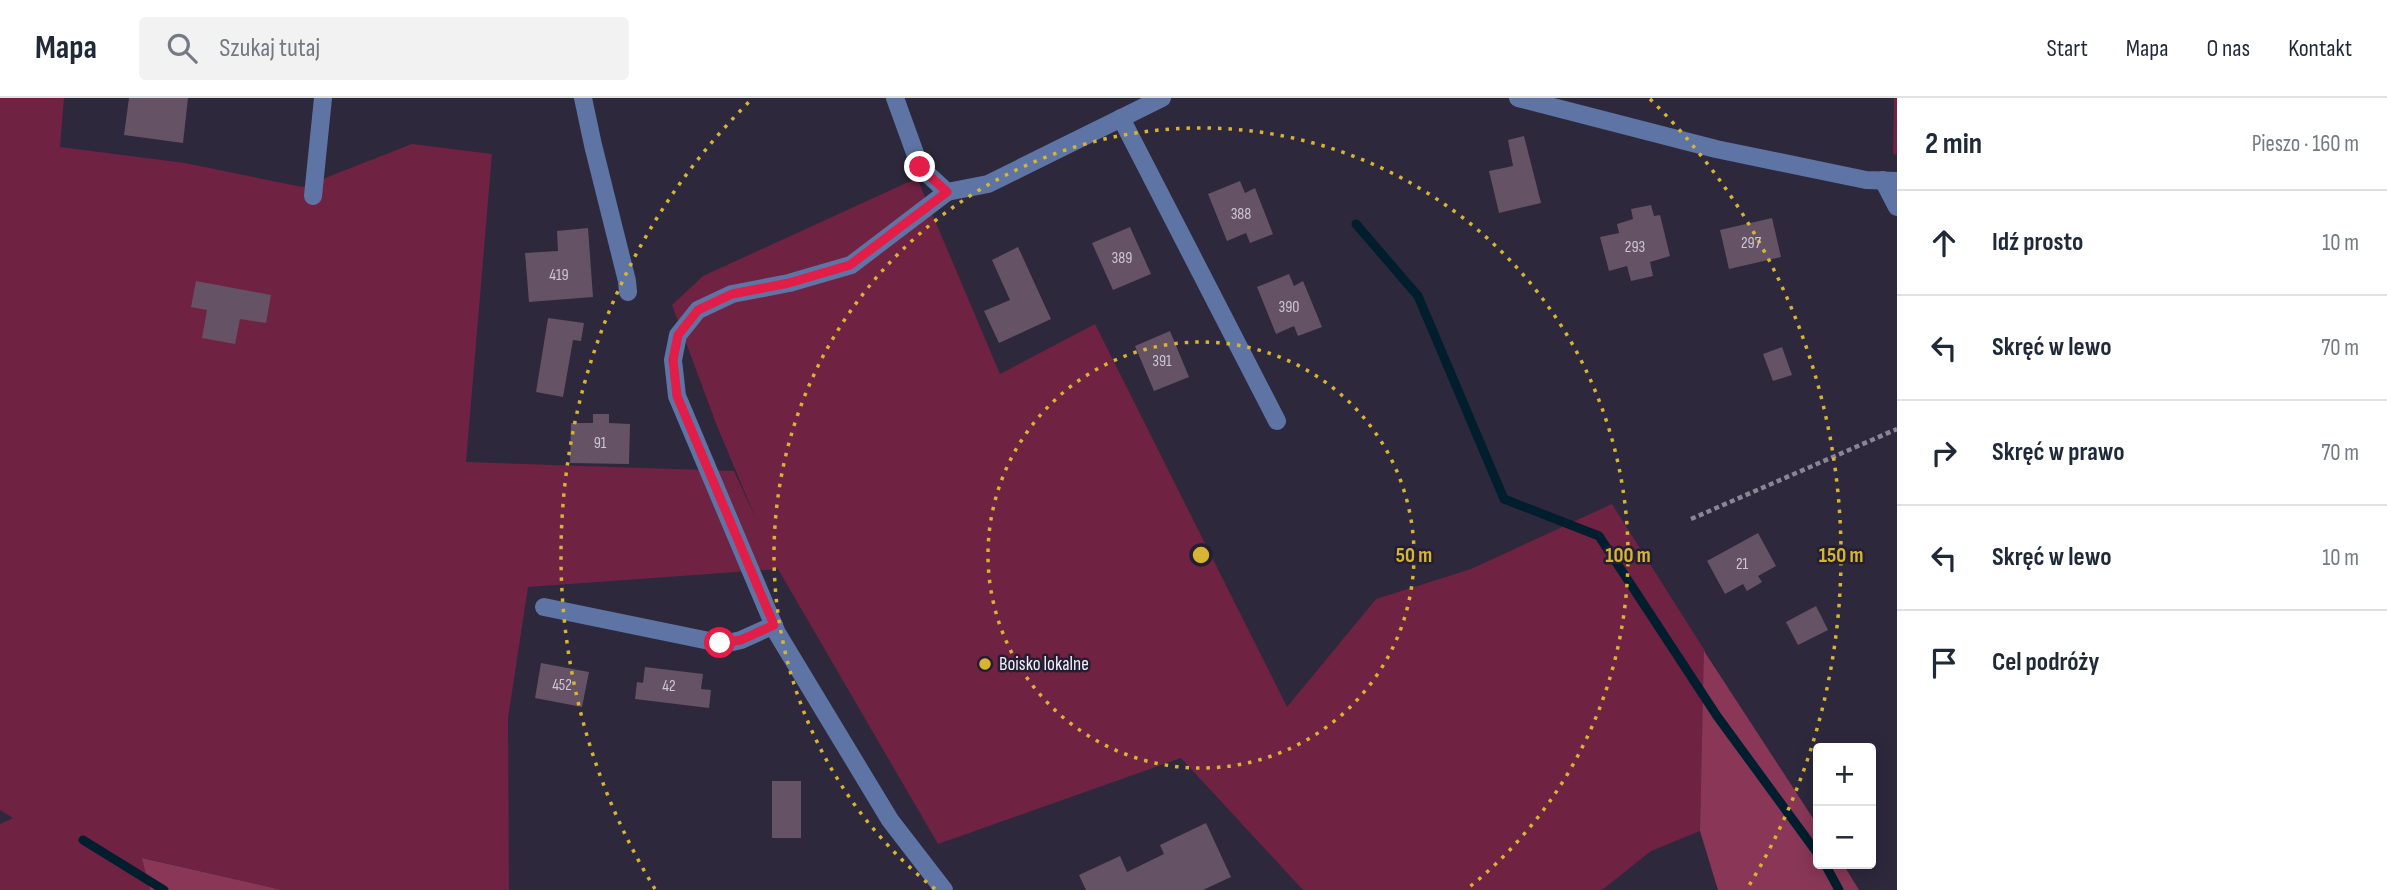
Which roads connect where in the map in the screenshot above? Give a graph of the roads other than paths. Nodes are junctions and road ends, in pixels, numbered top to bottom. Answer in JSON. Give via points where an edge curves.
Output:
{"nodes":[{"id":1,"x":323,"y":98,"type":"edge"},
{"id":2,"x":583,"y":98,"type":"edge"},
{"id":3,"x":895,"y":98,"type":"edge"},
{"id":4,"x":1162,"y":98,"type":"edge"},
{"id":5,"x":1518,"y":98,"type":"edge"},
{"id":6,"x":1121,"y":118,"type":"junction"},
{"id":7,"x":1890,"y":180,"type":"edge"},
{"id":8,"x":947,"y":192,"type":"junction"},
{"id":9,"x":313,"y":196,"type":"dead end"},
{"id":10,"x":1897,"y":207,"type":"edge"},
{"id":11,"x":628,"y":292,"type":"dead end"},
{"id":12,"x":1277,"y":421,"type":"dead end"},
{"id":13,"x":544,"y":607,"type":"dead end"},
{"id":14,"x":774,"y":625,"type":"junction"},
{"id":15,"x":944,"y":890,"type":"edge"}],
"edges":[{"from":1,"to":9,"type":"street"},
{"from":2,"to":11,"type":"street"},
{"from":3,"to":8,"type":"street","via":[[920,167]]},
{"from":4,"to":6,"type":"street"},
{"from":5,"to":7,"type":"street","via":[[1716,149],[1866,180]]},
{"from":6,"to":8,"type":"street","via":[[988,184]]},
{"from":6,"to":12,"type":"street"},
{"from":7,"to":10,"type":"street"},
{"from":8,"to":14,"type":"street","via":[[850,265],[732,294],[698,310],[678,335],[673,360],[677,396]]},
{"from":13,"to":14,"type":"street","via":[[724,644]]},
{"from":14,"to":15,"type":"street","via":[[890,820]]}]}
